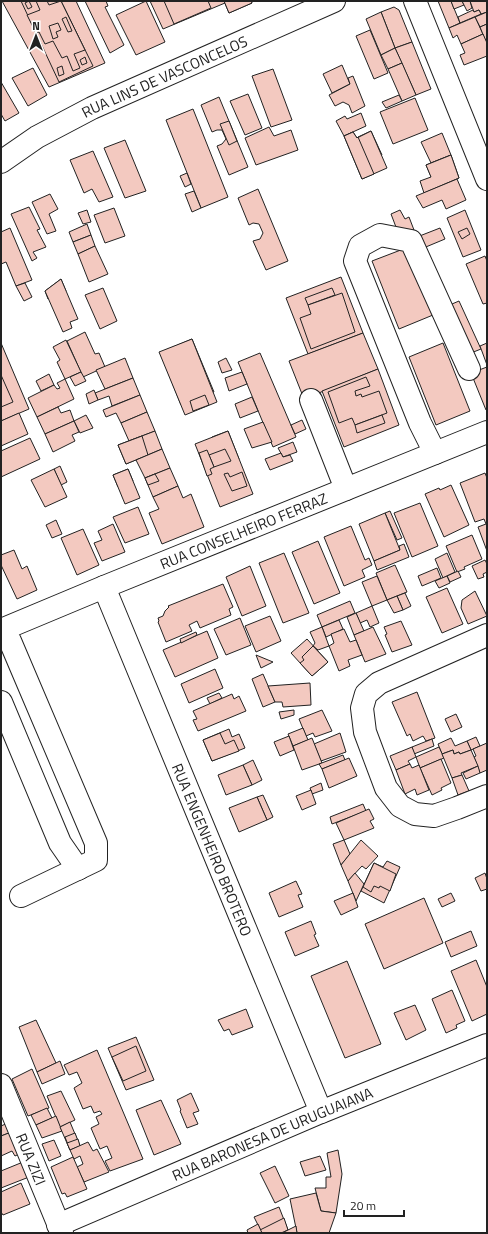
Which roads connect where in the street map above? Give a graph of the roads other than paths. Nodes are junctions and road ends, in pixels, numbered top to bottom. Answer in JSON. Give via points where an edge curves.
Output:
{"nodes":[{"id":1,"x":334,"y":1,"type":"edge"},
{"id":2,"x":415,"y":1,"type":"edge"},
{"id":3,"x":1,"y":162,"type":"edge"},
{"id":4,"x":487,"y":179,"type":"edge"},
{"id":5,"x":469,"y":369,"type":"dead end"},
{"id":6,"x":311,"y":400,"type":"dead end"},
{"id":7,"x":487,"y":432,"type":"edge"},
{"id":8,"x":435,"y":453,"type":"junction"},
{"id":9,"x":346,"y":489,"type":"junction"},
{"id":10,"x":104,"y":587,"type":"junction"},
{"id":11,"x":2,"y":630,"type":"edge"},
{"id":12,"x":487,"y":635,"type":"edge"},
{"id":13,"x":1,"y":702,"type":"edge"},
{"id":14,"x":487,"y":796,"type":"edge"},
{"id":15,"x":78,"y":870,"type":"junction"},
{"id":16,"x":21,"y":896,"type":"dead end"},
{"id":17,"x":487,"y":1045,"type":"edge"},
{"id":18,"x":1,"y":1085,"type":"edge"},
{"id":19,"x":321,"y":1112,"type":"junction"},
{"id":20,"x":60,"y":1229,"type":"edge"}],
"edges":[{"from":1,"to":3,"type":"street","name":"RUA LINS DE VASCONCELOS","via":[[92,108],[37,137]]},
{"from":2,"to":4,"type":"street"},
{"from":5,"to":8,"type":"street","via":[[411,241],[380,235],[360,246],[355,261],[420,423]]},
{"from":6,"to":9,"type":"street"},
{"from":7,"to":8,"type":"street","name":"RUA CONSELHEIRO FERRAZ"},
{"from":8,"to":9,"type":"street","name":"RUA CONSELHEIRO FERRAZ"},
{"from":9,"to":10,"type":"street","name":"RUA CONSELHEIRO FERRAZ"},
{"from":10,"to":11,"type":"street","name":"RUA CONSELHEIRO FERRAZ"},
{"from":10,"to":19,"type":"street","name":"RUA ENGENHEIRO BROTERO"},
{"from":11,"to":15,"type":"street","via":[[10,641],[96,844],[96,860]]},
{"from":12,"to":14,"type":"street","via":[[379,683],[366,694],[362,708],[365,732],[386,788],[400,806],[415,814],[434,816]]},
{"from":13,"to":15,"type":"street","via":[[60,843]]},
{"from":15,"to":16,"type":"street"},
{"from":17,"to":19,"type":"street","name":"RUA BARONESA DE URUGUAIANA"},
{"from":18,"to":20,"type":"street","name":"RUA ZIZI"},
{"from":19,"to":20,"type":"street","name":"RUA BARONESA DE URUGUAIANA"}]}
